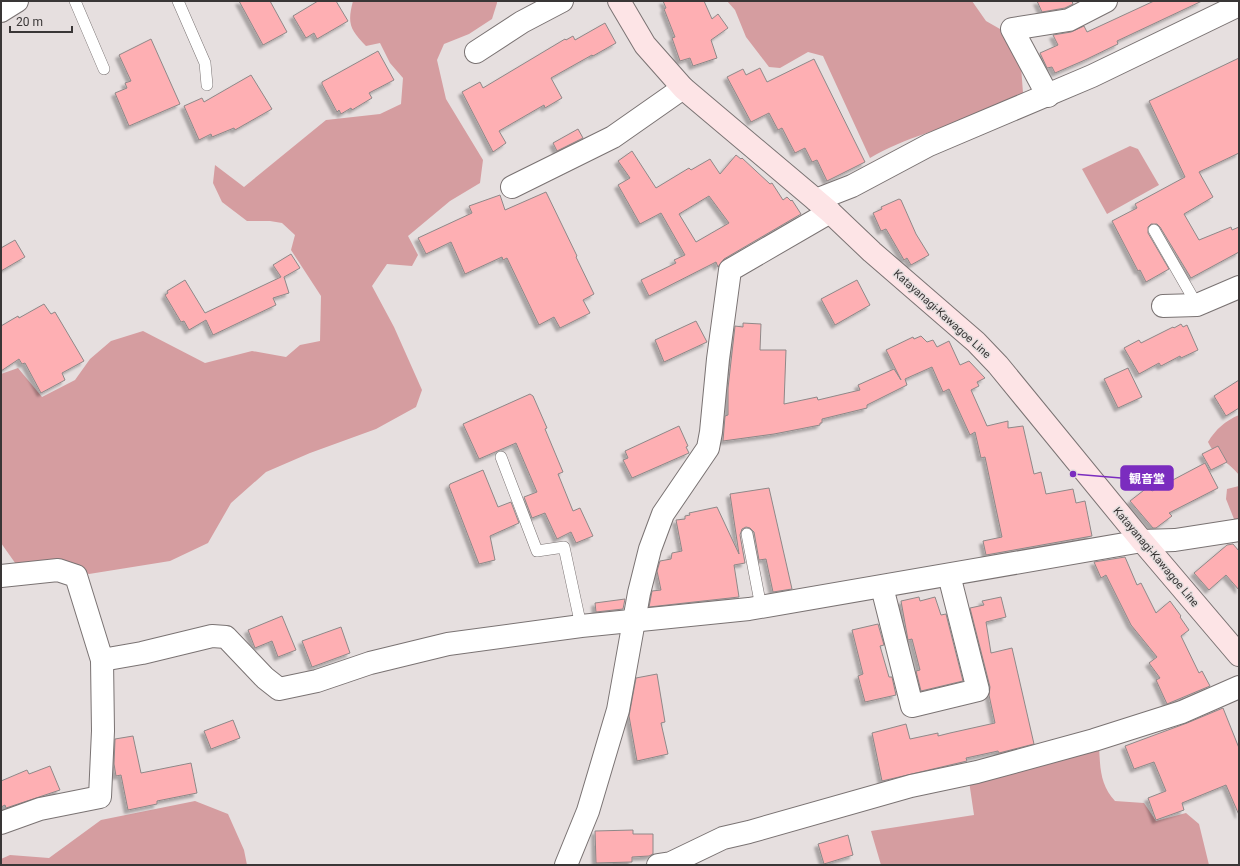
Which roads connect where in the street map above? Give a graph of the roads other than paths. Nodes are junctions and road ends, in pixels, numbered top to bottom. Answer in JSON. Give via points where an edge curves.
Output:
{"nodes":[{"id":1,"x":17,"y":1,"type":"edge"},
{"id":2,"x":75,"y":1,"type":"edge"},
{"id":3,"x":178,"y":1,"type":"edge"},
{"id":4,"x":562,"y":1,"type":"edge"},
{"id":5,"x":619,"y":1,"type":"edge"},
{"id":6,"x":1106,"y":1,"type":"edge"},
{"id":7,"x":1239,"y":5,"type":"edge"},
{"id":8,"x":1,"y":11,"type":"edge"},
{"id":9,"x":476,"y":52,"type":"dead end"},
{"id":10,"x":104,"y":69,"type":"dead end"},
{"id":11,"x":207,"y":85,"type":"dead end"},
{"id":12,"x":683,"y":88,"type":"junction"},
{"id":13,"x":1048,"y":96,"type":"junction"},
{"id":14,"x":512,"y":187,"type":"dead end"},
{"id":15,"x":823,"y":206,"type":"junction"},
{"id":16,"x":1154,"y":230,"type":"dead end"},
{"id":17,"x":1239,"y":287,"type":"edge"},
{"id":18,"x":1197,"y":305,"type":"junction"},
{"id":19,"x":1163,"y":306,"type":"dead end"},
{"id":20,"x":501,"y":457,"type":"dead end"},
{"id":21,"x":1239,"y":530,"type":"edge"},
{"id":22,"x":747,"y":534,"type":"dead end"},
{"id":23,"x":1142,"y":541,"type":"junction"},
{"id":24,"x":950,"y":575,"type":"junction"},
{"id":25,"x":1,"y":576,"type":"edge"},
{"id":26,"x":882,"y":587,"type":"junction"},
{"id":27,"x":761,"y":607,"type":"junction"},
{"id":28,"x":634,"y":622,"type":"junction"},
{"id":29,"x":581,"y":626,"type":"junction"},
{"id":30,"x":1239,"y":655,"type":"edge"},
{"id":31,"x":102,"y":660,"type":"junction"},
{"id":32,"x":1239,"y":687,"type":"edge"},
{"id":33,"x":1,"y":823,"type":"edge"},
{"id":34,"x":566,"y":865,"type":"edge"},
{"id":35,"x":658,"y":865,"type":"edge"}],
"edges":[{"from":1,"to":8,"type":"street"},
{"from":2,"to":10,"type":"lane"},
{"from":3,"to":11,"type":"lane","via":[[205,63]]},
{"from":4,"to":9,"type":"street","via":[[522,22]]},
{"from":5,"to":12,"type":"main road","name":"Katayanagi-Kawagoe Line","via":[[645,44]]},
{"from":6,"to":13,"type":"street","via":[[1069,20],[1012,29]]},
{"from":7,"to":13,"type":"street"},
{"from":12,"to":14,"type":"street","via":[[613,137]]},
{"from":12,"to":15,"type":"main road","name":"Katayanagi-Kawagoe Line"},
{"from":13,"to":15,"type":"street","via":[[929,145],[852,186]]},
{"from":15,"to":23,"type":"main road","name":"Katayanagi-Kawagoe Line","via":[[976,342],[998,365]]},
{"from":15,"to":28,"type":"street","via":[[730,270],[708,448],[663,514],[650,549]]},
{"from":16,"to":18,"type":"lane"},
{"from":17,"to":18,"type":"street"},
{"from":18,"to":19,"type":"street"},
{"from":20,"to":29,"type":"lane","via":[[538,551],[564,547]]},
{"from":21,"to":23,"type":"street","via":[[1175,540]]},
{"from":22,"to":27,"type":"lane"},
{"from":23,"to":24,"type":"street"},
{"from":23,"to":30,"type":"main road","name":"Katayanagi-Kawagoe Line"},
{"from":24,"to":26,"type":"street"},
{"from":24,"to":26,"type":"street","via":[[978,690],[912,706]]},
{"from":25,"to":31,"type":"street","via":[[58,570],[76,576]]},
{"from":26,"to":27,"type":"street"},
{"from":27,"to":28,"type":"street"},
{"from":28,"to":29,"type":"street"},
{"from":28,"to":34,"type":"street","via":[[618,710],[588,811]]},
{"from":29,"to":31,"type":"street","via":[[448,644],[370,663],[317,681],[279,689],[226,638],[212,636]]},
{"from":31,"to":33,"type":"street","via":[[103,731],[100,797],[40,809]]},
{"from":32,"to":35,"type":"street","via":[[1182,712],[1094,740],[977,772],[911,786],[723,838],[671,864]]}]}
